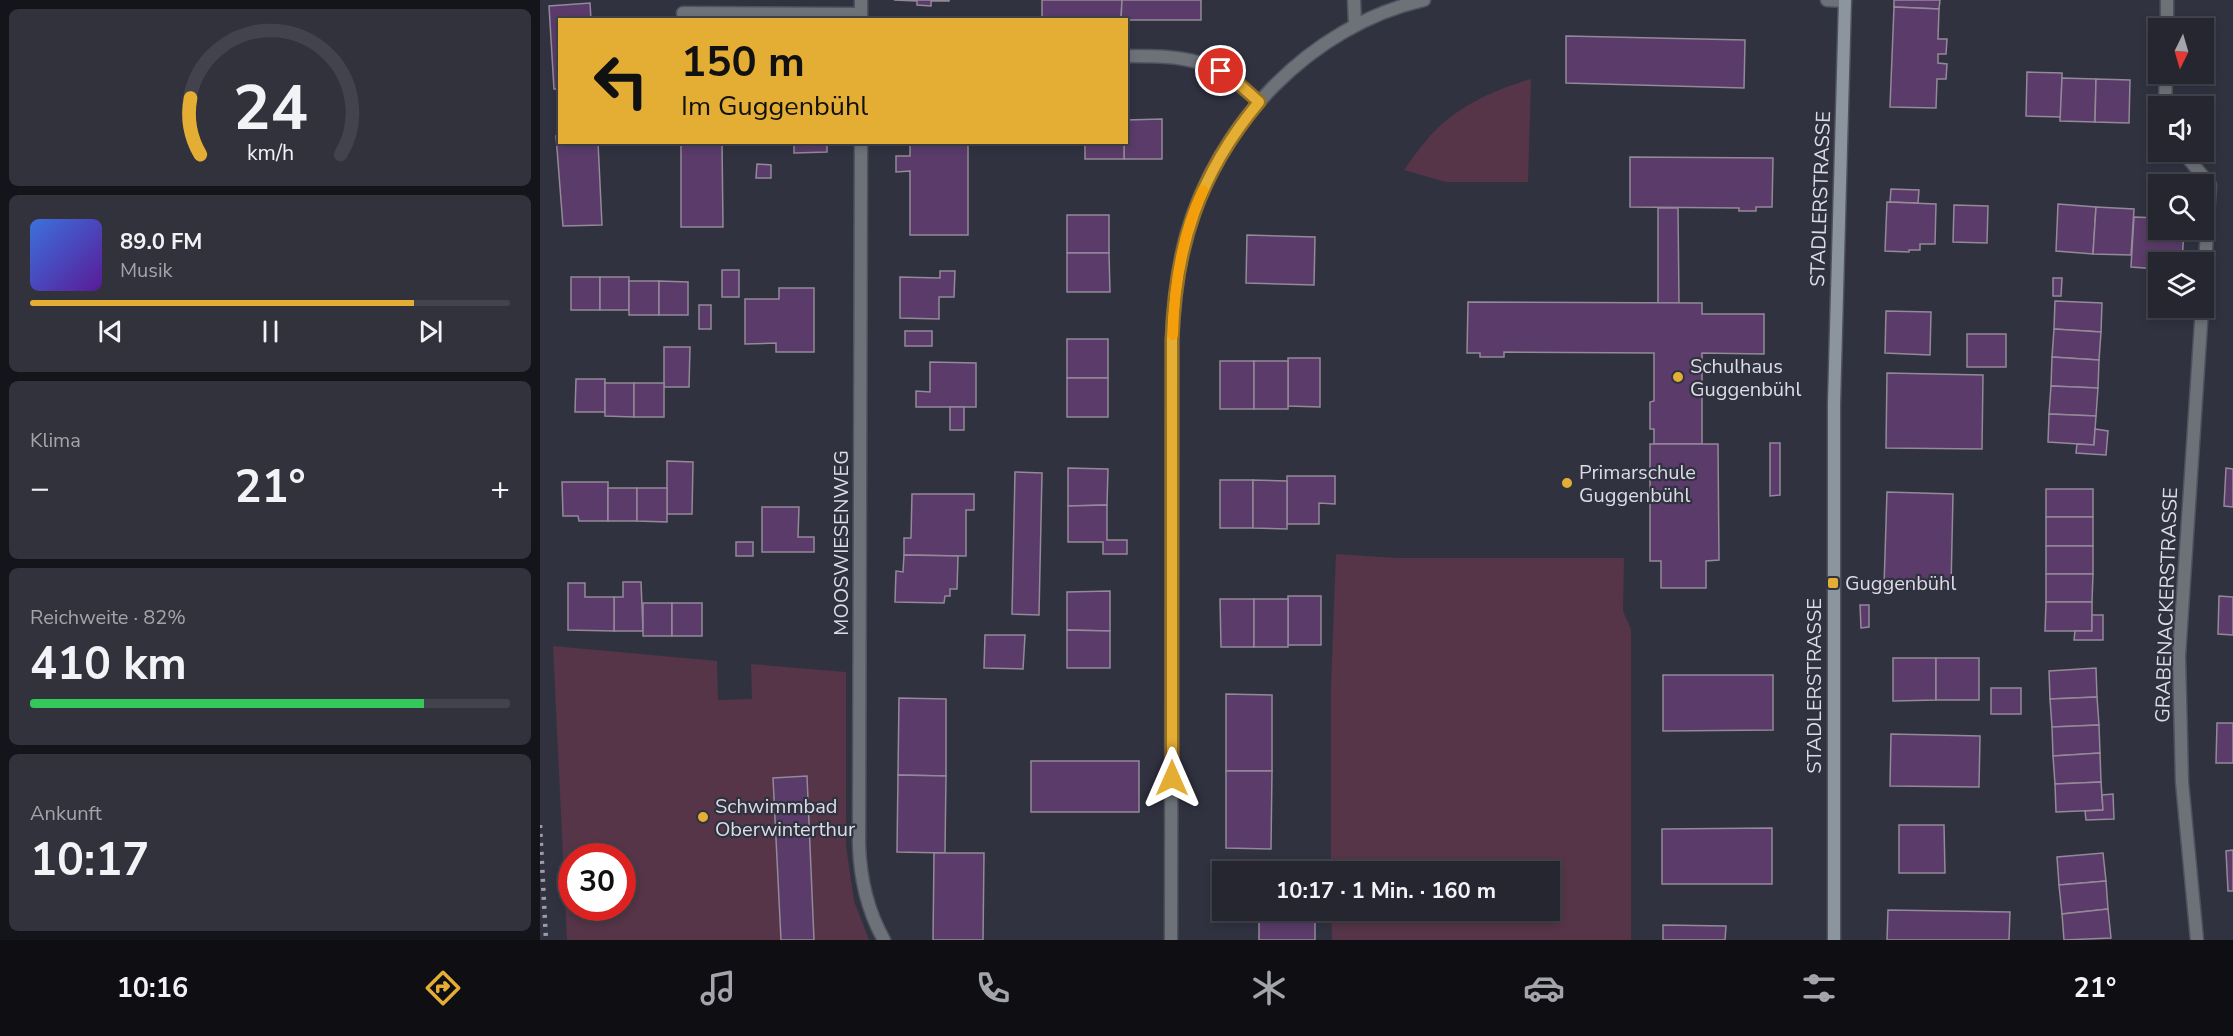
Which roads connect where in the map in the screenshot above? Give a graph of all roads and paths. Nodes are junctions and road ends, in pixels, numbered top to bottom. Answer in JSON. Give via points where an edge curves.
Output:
{"nodes":[{"id":1,"x":861,"y":0,"type":"edge"},
{"id":2,"x":1354,"y":0,"type":"edge"},
{"id":3,"x":1424,"y":0,"type":"edge"},
{"id":4,"x":1827,"y":0,"type":"edge"},
{"id":5,"x":2167,"y":0,"type":"edge"},
{"id":6,"x":1845,"y":1,"type":"edge"},
{"id":7,"x":683,"y":13,"type":"dead end"},
{"id":8,"x":861,"y":17,"type":"edge"},
{"id":9,"x":2167,"y":18,"type":"edge"},
{"id":10,"x":1355,"y":25,"type":"junction"},
{"id":11,"x":1128,"y":56,"type":"edge"},
{"id":12,"x":1259,"y":102,"type":"junction"},
{"id":13,"x":861,"y":144,"type":"edge"},
{"id":14,"x":2191,"y":162,"type":"edge"},
{"id":15,"x":2206,"y":252,"type":"edge"},
{"id":16,"x":2201,"y":318,"type":"edge"},
{"id":17,"x":884,"y":940,"type":"edge"},
{"id":18,"x":1171,"y":940,"type":"edge"},
{"id":19,"x":1834,"y":940,"type":"edge"},
{"id":20,"x":2197,"y":940,"type":"edge"}],
"edges":[{"from":1,"to":8,"type":"street"},
{"from":2,"to":10,"type":"street"},
{"from":3,"to":10,"type":"street","via":[[1390,9]]},
{"from":4,"to":6,"type":"street"},
{"from":5,"to":9,"type":"street"},
{"from":6,"to":19,"type":"main road","name":"STADLERSTRASSE","via":[[1834,405]]},
{"from":7,"to":8,"type":"street"},
{"from":10,"to":12,"type":"street","via":[[1311,54]]},
{"from":11,"to":12,"type":"street","via":[[1197,61],[1231,77]]},
{"from":12,"to":18,"type":"street","via":[[1226,146],[1200,195],[1175,290]]},
{"from":13,"to":17,"type":"street","name":"MOOSWIESENWEG","via":[[859,844],[867,900]]},
{"from":14,"to":15,"type":"street","via":[[2210,185]]},
{"from":16,"to":20,"type":"street","name":"GRABENACKERSTRASSE","via":[[2179,656],[2182,782]]}]}
